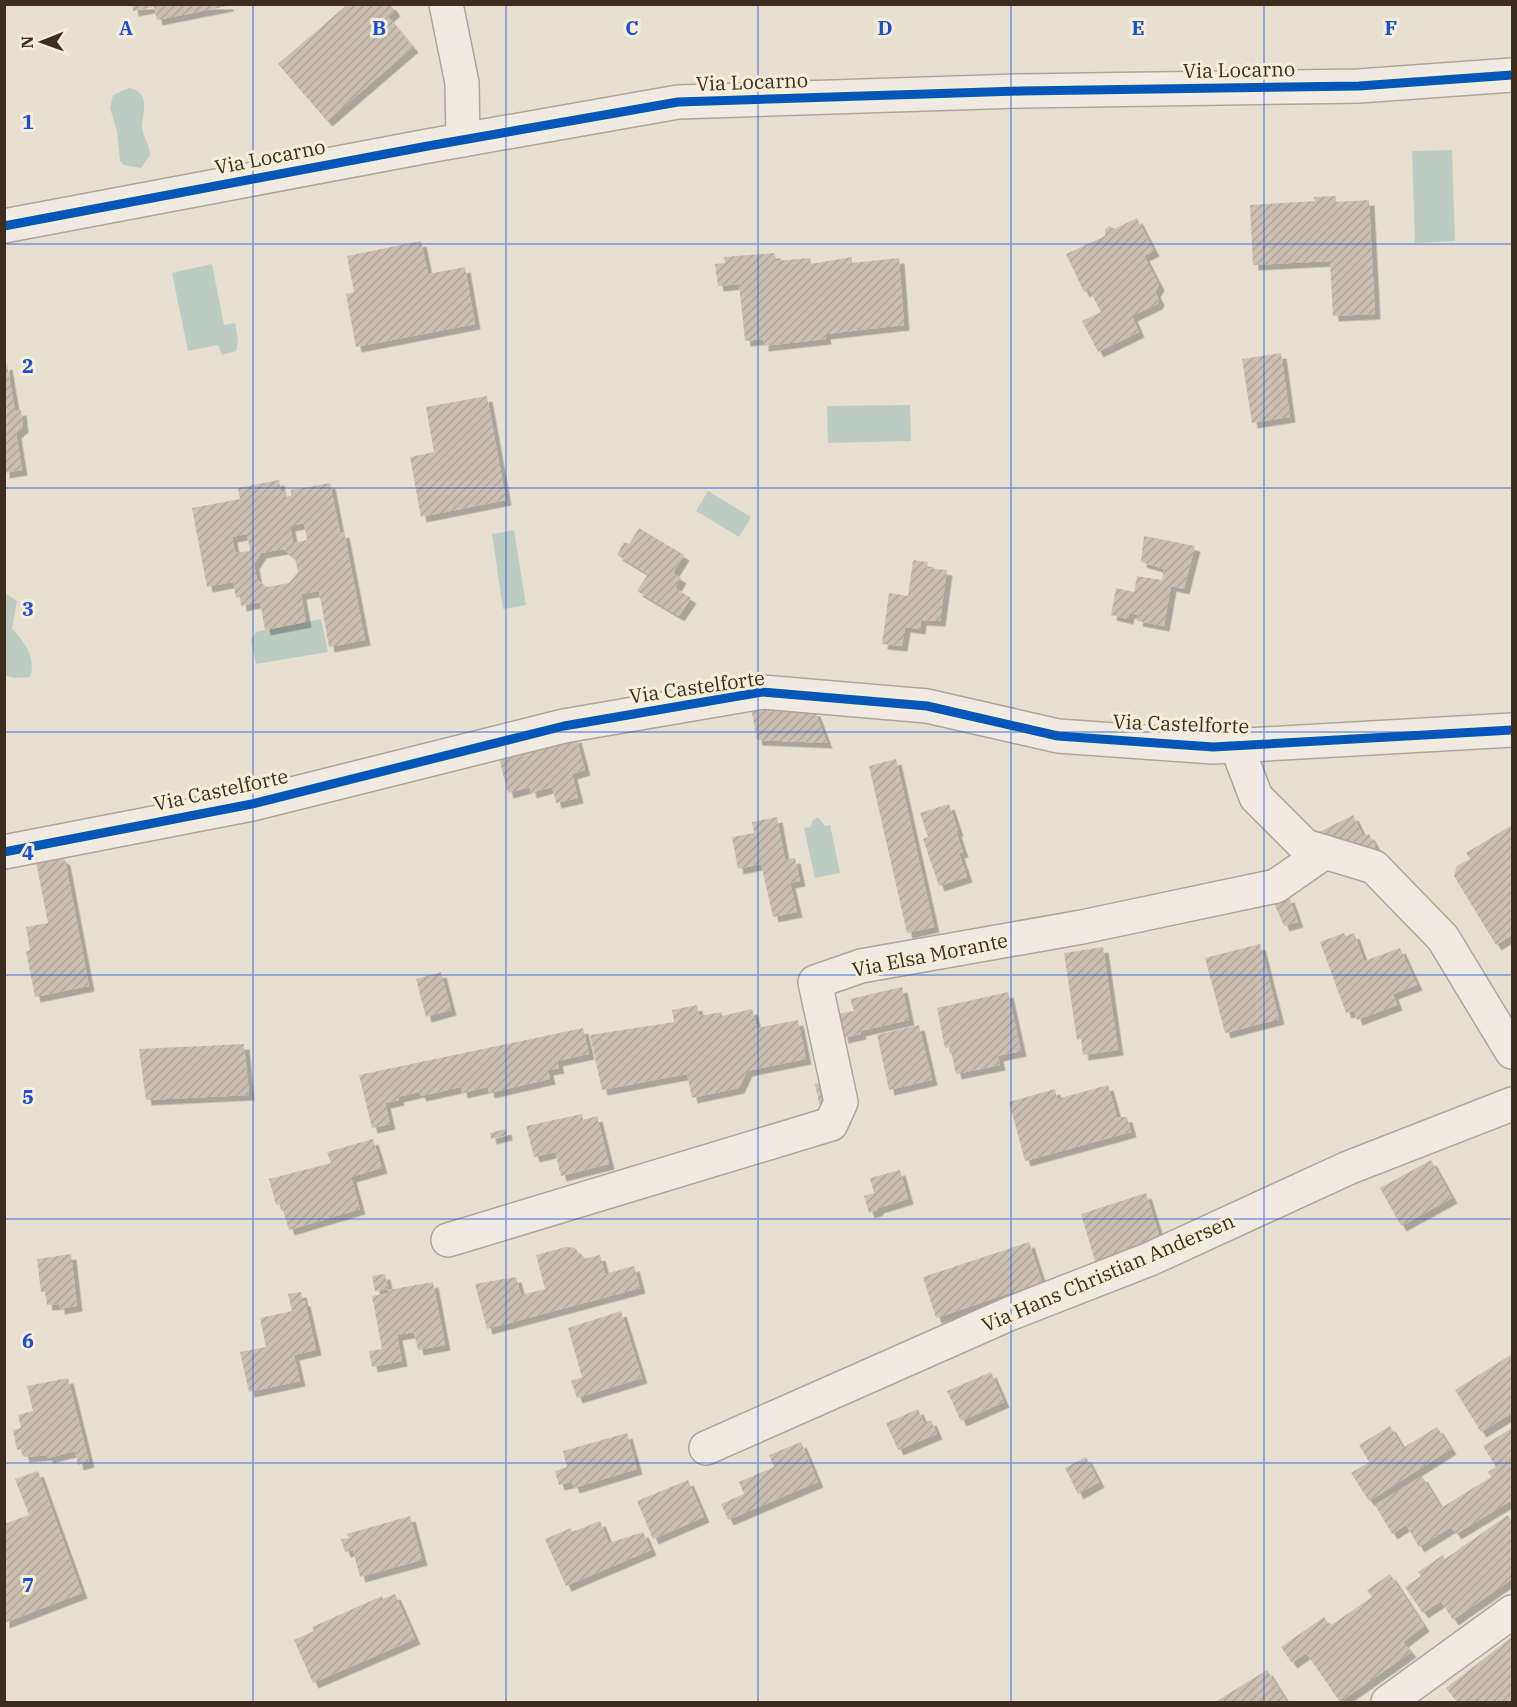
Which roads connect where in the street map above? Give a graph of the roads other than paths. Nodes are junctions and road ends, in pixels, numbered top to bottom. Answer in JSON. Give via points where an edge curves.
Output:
{"nodes":[{"id":1,"x":446,"y":4,"type":"edge"},
{"id":2,"x":1512,"y":75,"type":"edge"},
{"id":3,"x":463,"y":140,"type":"junction"},
{"id":4,"x":4,"y":226,"type":"edge"},
{"id":5,"x":1512,"y":730,"type":"edge"},
{"id":6,"x":1237,"y":747,"type":"junction"},
{"id":7,"x":4,"y":852,"type":"edge"},
{"id":8,"x":1325,"y":852,"type":"junction"},
{"id":9,"x":1512,"y":1052,"type":"edge"},
{"id":10,"x":1512,"y":1104,"type":"edge"},
{"id":11,"x":448,"y":1240,"type":"dead end"},
{"id":12,"x":706,"y":1448,"type":"dead end"},
{"id":13,"x":1512,"y":1612,"type":"edge"},
{"id":14,"x":1388,"y":1702,"type":"edge"}],
"edges":[{"from":1,"to":3,"type":"street","via":[[462,84]]},
{"from":2,"to":3,"type":"street","name":"Via Locarno","via":[[1359,86],[678,102]]},
{"from":3,"to":4,"type":"street","name":"Via Locarno"},
{"from":5,"to":6,"type":"street","name":"Via Castelforte"},
{"from":6,"to":7,"type":"street","name":"Via Castelforte","via":[[1058,736],[927,706],[762,692],[564,726],[252,804]]},
{"from":6,"to":8,"type":"street","via":[[1256,797],[1305,846]]},
{"from":8,"to":9,"type":"street","via":[[1374,867],[1443,938]]},
{"from":8,"to":11,"type":"street","name":"Via Elsa Morante","via":[[1276,886],[1082,927],[861,966],[815,982],[841,1102],[831,1124]]},
{"from":10,"to":12,"type":"street","name":"Via Hans Christian Andersen","via":[[1348,1168],[1150,1259],[1009,1314]]},
{"from":13,"to":14,"type":"street"}]}
